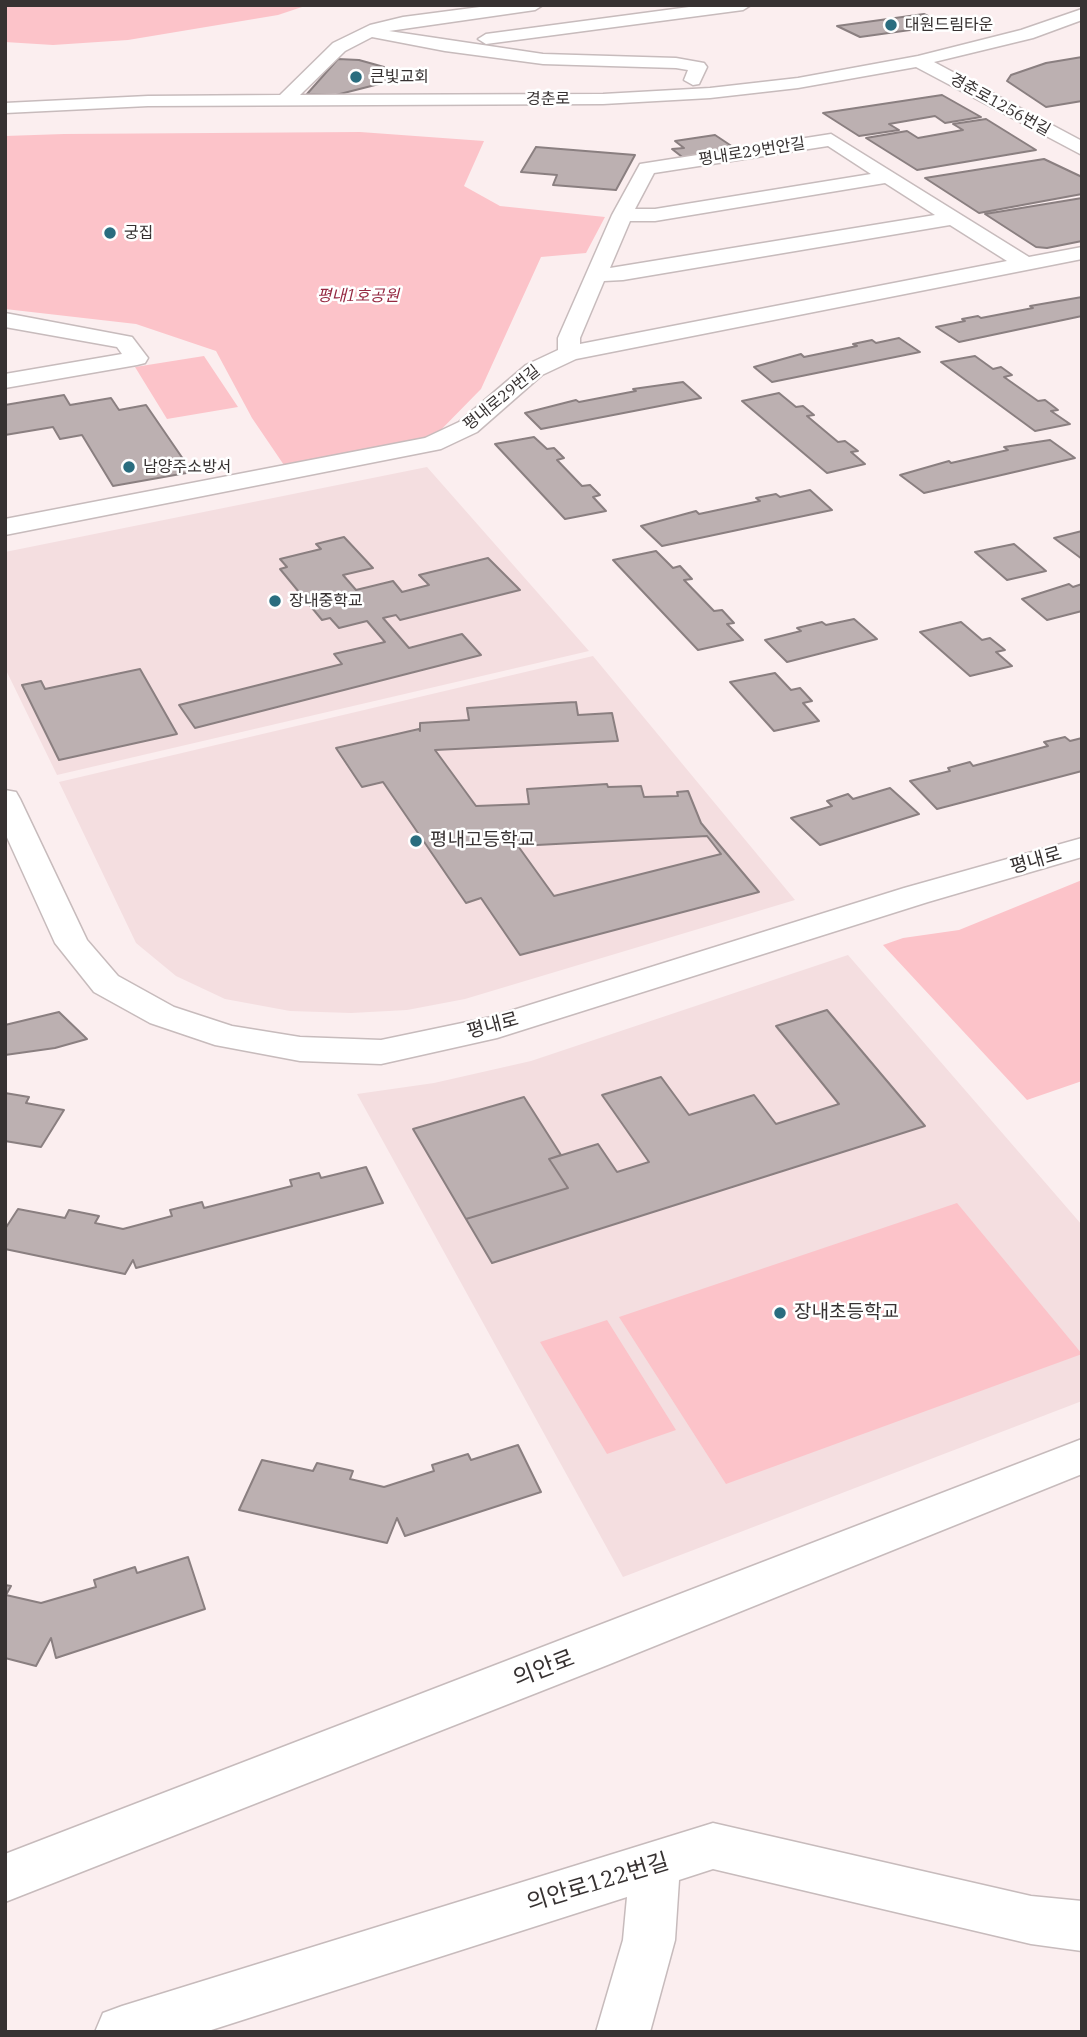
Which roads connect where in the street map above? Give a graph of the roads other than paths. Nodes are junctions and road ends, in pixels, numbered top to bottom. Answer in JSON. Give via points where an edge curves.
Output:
{"nodes":[{"id":1,"x":535,"y":5,"type":"edge"},
{"id":2,"x":743,"y":5,"type":"edge"},
{"id":3,"x":1082,"y":14,"type":"edge"},
{"id":4,"x":370,"y":32,"type":"junction"},
{"id":5,"x":1082,"y":32,"type":"edge"},
{"id":6,"x":437,"y":45,"type":"junction"},
{"id":7,"x":918,"y":61,"type":"junction"},
{"id":8,"x":941,"y":73,"type":"junction"},
{"id":9,"x":693,"y":80,"type":"junction"},
{"id":10,"x":736,"y":90,"type":"junction"},
{"id":11,"x":603,"y":99,"type":"junction"},
{"id":12,"x":284,"y":101,"type":"junction"},
{"id":13,"x":5,"y":108,"type":"edge"},
{"id":14,"x":5,"y":118,"type":"edge"},
{"id":15,"x":1082,"y":149,"type":"edge"},
{"id":16,"x":888,"y":177,"type":"junction"},
{"id":17,"x":622,"y":215,"type":"junction"},
{"id":18,"x":954,"y":218,"type":"junction"},
{"id":19,"x":1082,"y":253,"type":"edge"},
{"id":20,"x":1024,"y":263,"type":"junction"},
{"id":21,"x":599,"y":275,"type":"junction"},
{"id":22,"x":5,"y":320,"type":"edge"},
{"id":23,"x":569,"y":353,"type":"junction"},
{"id":24,"x":7,"y":377,"type":"edge"},
{"id":25,"x":5,"y":527,"type":"edge"},
{"id":26,"x":5,"y":799,"type":"edge"},
{"id":27,"x":1082,"y":847,"type":"edge"},
{"id":28,"x":1082,"y":1456,"type":"edge"},
{"id":29,"x":655,"y":1865,"type":"junction"},
{"id":30,"x":5,"y":1878,"type":"edge"},
{"id":31,"x":1082,"y":1926,"type":"edge"},
{"id":32,"x":121,"y":2032,"type":"edge"},
{"id":33,"x":623,"y":2032,"type":"edge"}],
"edges":[{"from":1,"to":4,"type":"street","via":[[403,22]]},
{"from":2,"to":6,"type":"street"},
{"from":3,"to":7,"type":"street","name":"경춘로","via":[[1027,34]]},
{"from":4,"to":6,"type":"street"},
{"from":4,"to":12,"type":"street","via":[[339,47]]},
{"from":5,"to":8,"type":"street","name":"경춘로"},
{"from":6,"to":9,"type":"street","via":[[543,59],[676,63],[698,67]]},
{"from":7,"to":8,"type":"street","name":"경춘로1256번길"},
{"from":7,"to":10,"type":"street","name":"경춘로"},
{"from":8,"to":14,"type":"street","name":"경춘로","via":[[777,99],[682,108]]},
{"from":8,"to":15,"type":"street","name":"경춘로1256번길"},
{"from":9,"to":10,"type":"street"},
{"from":9,"to":11,"type":"street","via":[[623,88],[606,93]]},
{"from":10,"to":11,"type":"street","name":"경춘로"},
{"from":11,"to":12,"type":"street","name":"경춘로"},
{"from":12,"to":13,"type":"street","name":"경춘로"},
{"from":16,"to":17,"type":"street","via":[[655,215]]},
{"from":16,"to":17,"type":"street","name":"평내로29번안길","via":[[831,140],[647,168]]},
{"from":16,"to":18,"type":"street","name":"평내로29번안길"},
{"from":17,"to":21,"type":"street","name":"평내로29번안길"},
{"from":18,"to":20,"type":"street","name":"평내로29번안길"},
{"from":18,"to":21,"type":"street"},
{"from":19,"to":20,"type":"street","name":"평내로29번길"},
{"from":20,"to":23,"type":"street","name":"평내로29번길"},
{"from":21,"to":23,"type":"street","name":"평내로29번안길","via":[[569,338]]},
{"from":22,"to":24,"type":"street","via":[[124,342],[137,358]]},
{"from":23,"to":25,"type":"street","name":"평내로29번길","via":[[534,370],[468,427],[432,444]]},
{"from":26,"to":27,"type":"street","name":"평내로","via":[[72,943],[106,984],[162,1015],[227,1037],[300,1049],[381,1052],[497,1027]]},
{"from":28,"to":30,"type":"street","name":"의안로"},
{"from":29,"to":31,"type":"street","name":"의안로122번길","via":[[713,1846],[1031,1920]]},
{"from":29,"to":32,"type":"street","name":"의안로122번길"},
{"from":29,"to":33,"type":"street","via":[[649,1940]]}]}
